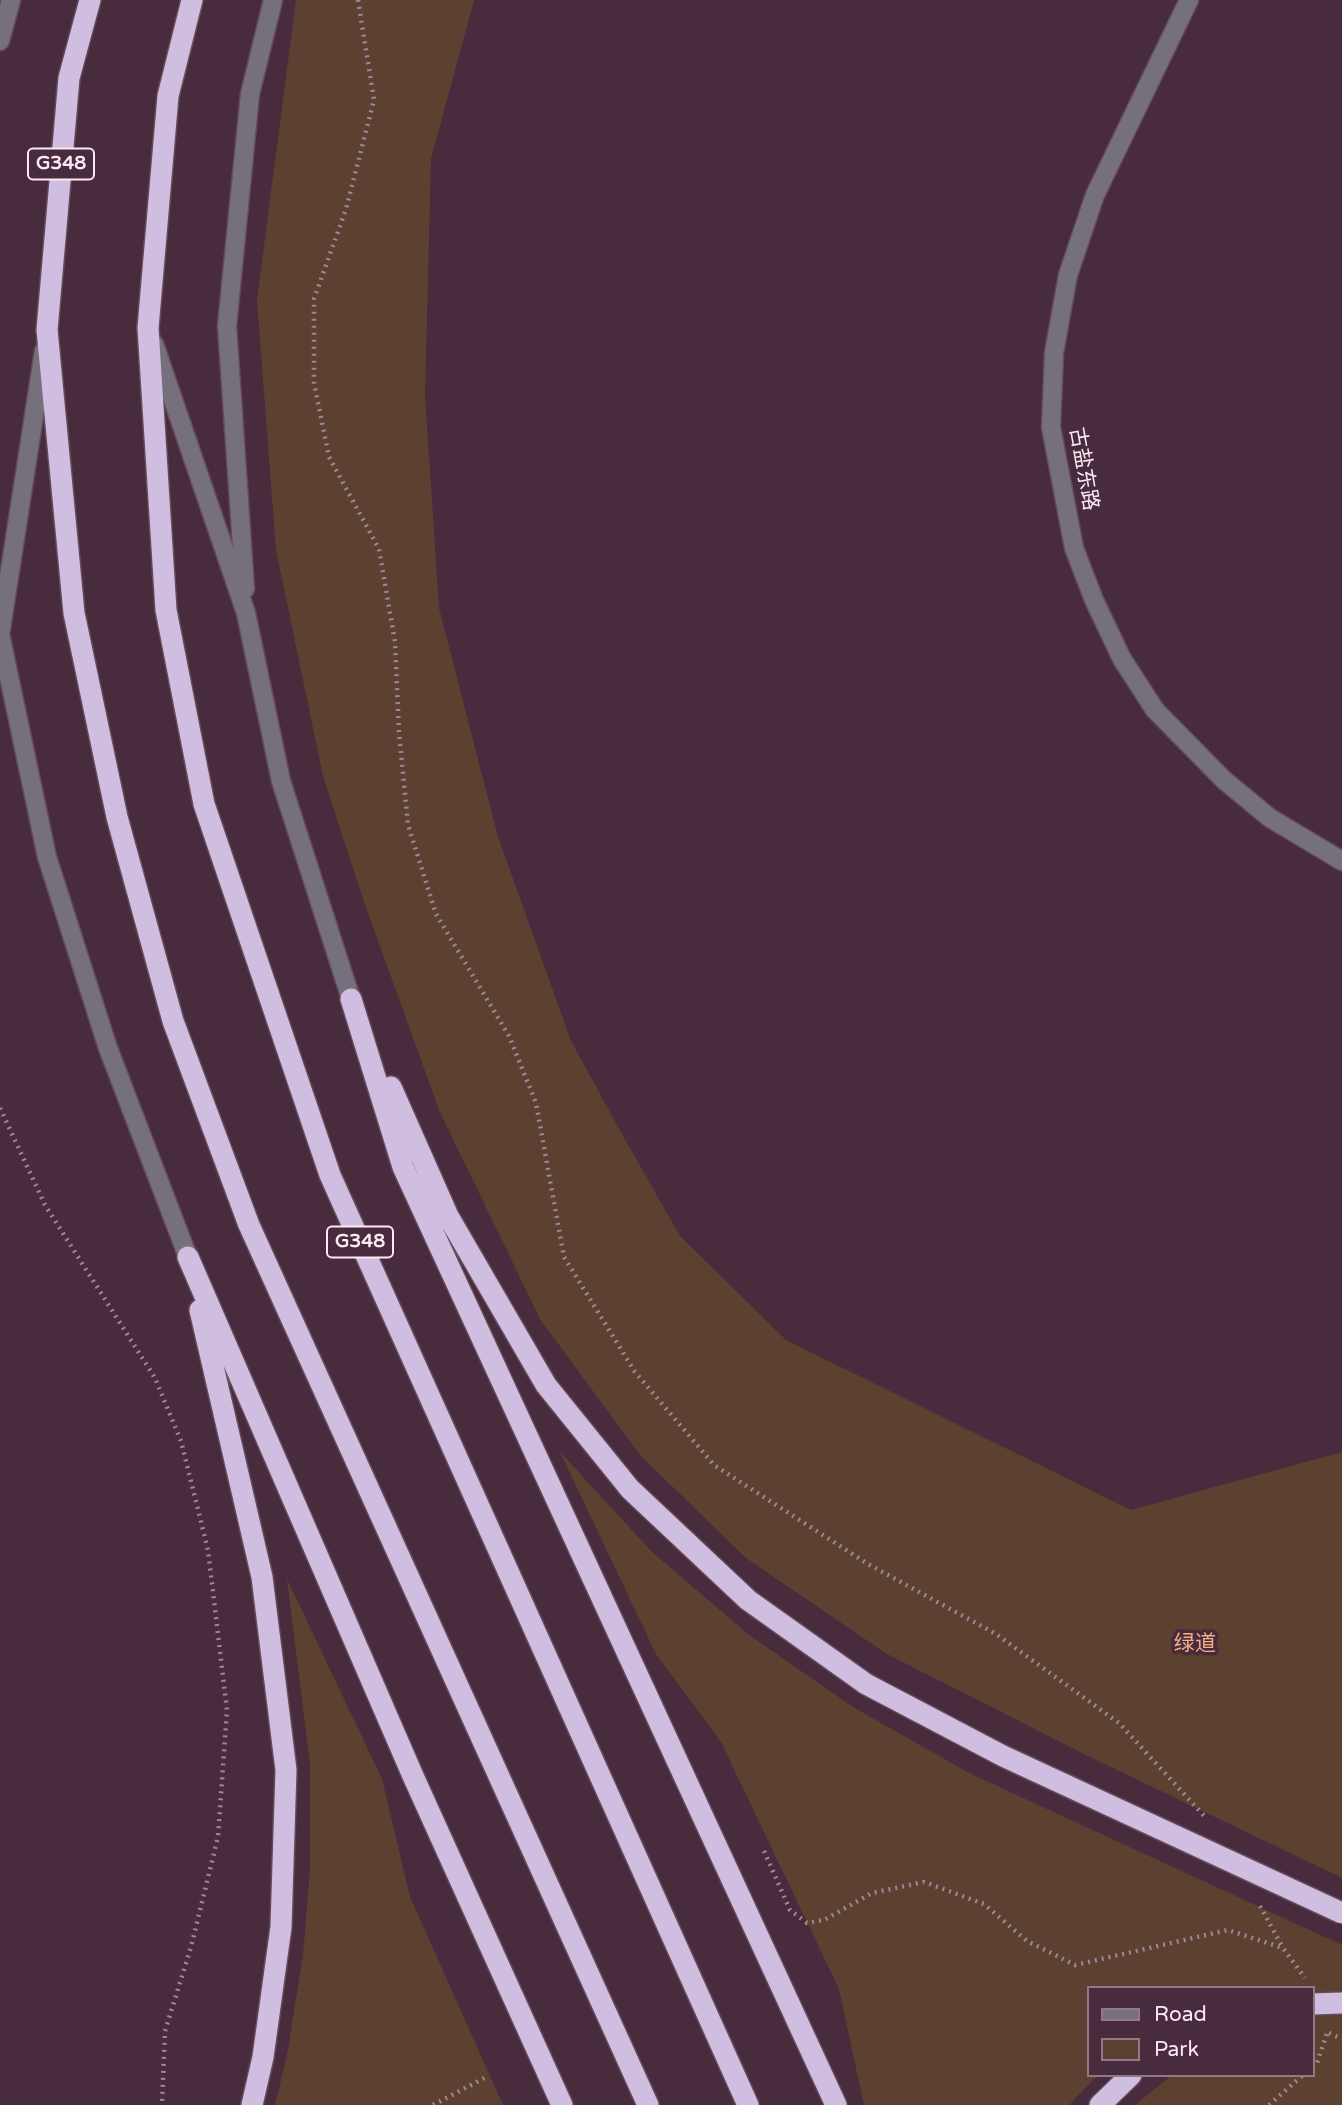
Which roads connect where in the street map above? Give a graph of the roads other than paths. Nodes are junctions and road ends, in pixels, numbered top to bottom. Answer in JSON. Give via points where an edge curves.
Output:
{"nodes":[{"id":1,"x":10,"y":0,"type":"edge"},
{"id":2,"x":90,"y":0,"type":"edge"},
{"id":3,"x":192,"y":0,"type":"edge"},
{"id":4,"x":273,"y":0,"type":"edge"},
{"id":5,"x":1189,"y":0,"type":"edge"},
{"id":6,"x":0,"y":41,"type":"edge"},
{"id":7,"x":148,"y":328,"type":"junction"},
{"id":8,"x":47,"y":330,"type":"junction"},
{"id":9,"x":246,"y":613,"type":"junction"},
{"id":10,"x":0,"y":635,"type":"edge"},
{"id":11,"x":1342,"y":861,"type":"edge"},
{"id":12,"x":351,"y":999,"type":"junction"},
{"id":13,"x":188,"y":1257,"type":"junction"},
{"id":14,"x":1342,"y":1913,"type":"edge"},
{"id":15,"x":1314,"y":1995,"type":"edge"},
{"id":16,"x":1342,"y":2003,"type":"edge"},
{"id":17,"x":1129,"y":2077,"type":"edge"},
{"id":18,"x":252,"y":2105,"type":"edge"},
{"id":19,"x":562,"y":2105,"type":"edge"},
{"id":20,"x":648,"y":2105,"type":"edge"},
{"id":21,"x":747,"y":2105,"type":"edge"},
{"id":22,"x":836,"y":2105,"type":"edge"},
{"id":23,"x":1100,"y":2105,"type":"edge"}],
"edges":[{"from":1,"to":6,"type":"street"},
{"from":2,"to":8,"type":"highway","number":"G348","via":[[69,78]]},
{"from":3,"to":7,"type":"highway","number":"G348","via":[[168,96]]},
{"from":4,"to":9,"type":"street","via":[[250,94],[227,326]]},
{"from":5,"to":11,"type":"street","name":"古盐东路","via":[[1095,195],[1068,275],[1054,353],[1051,427],[1074,548],[1122,659],[1155,710],[1224,780],[1270,818]]},
{"from":7,"to":9,"type":"street"},
{"from":7,"to":21,"type":"highway","number":"G348","via":[[166,610],[204,804],[263,987],[330,1175]]},
{"from":8,"to":10,"type":"street"},
{"from":8,"to":20,"type":"highway","number":"G348","via":[[74,613],[117,817],[173,1021],[249,1225]]},
{"from":9,"to":12,"type":"street","via":[[281,781]]},
{"from":10,"to":13,"type":"street","via":[[47,857],[108,1048]]},
{"from":12,"to":14,"type":"highway","bridge":true,"via":[[448,1216],[546,1385],[630,1489],[748,1600],[866,1684],[1003,1756]]},
{"from":12,"to":22,"type":"highway","via":[[403,1167]]},
{"from":13,"to":18,"type":"highway","via":[[262,1577],[286,1770],[281,1927]]},
{"from":13,"to":19,"type":"highway"},
{"from":15,"to":16,"type":"highway","bridge":true},
{"from":17,"to":23,"type":"highway"}]}
